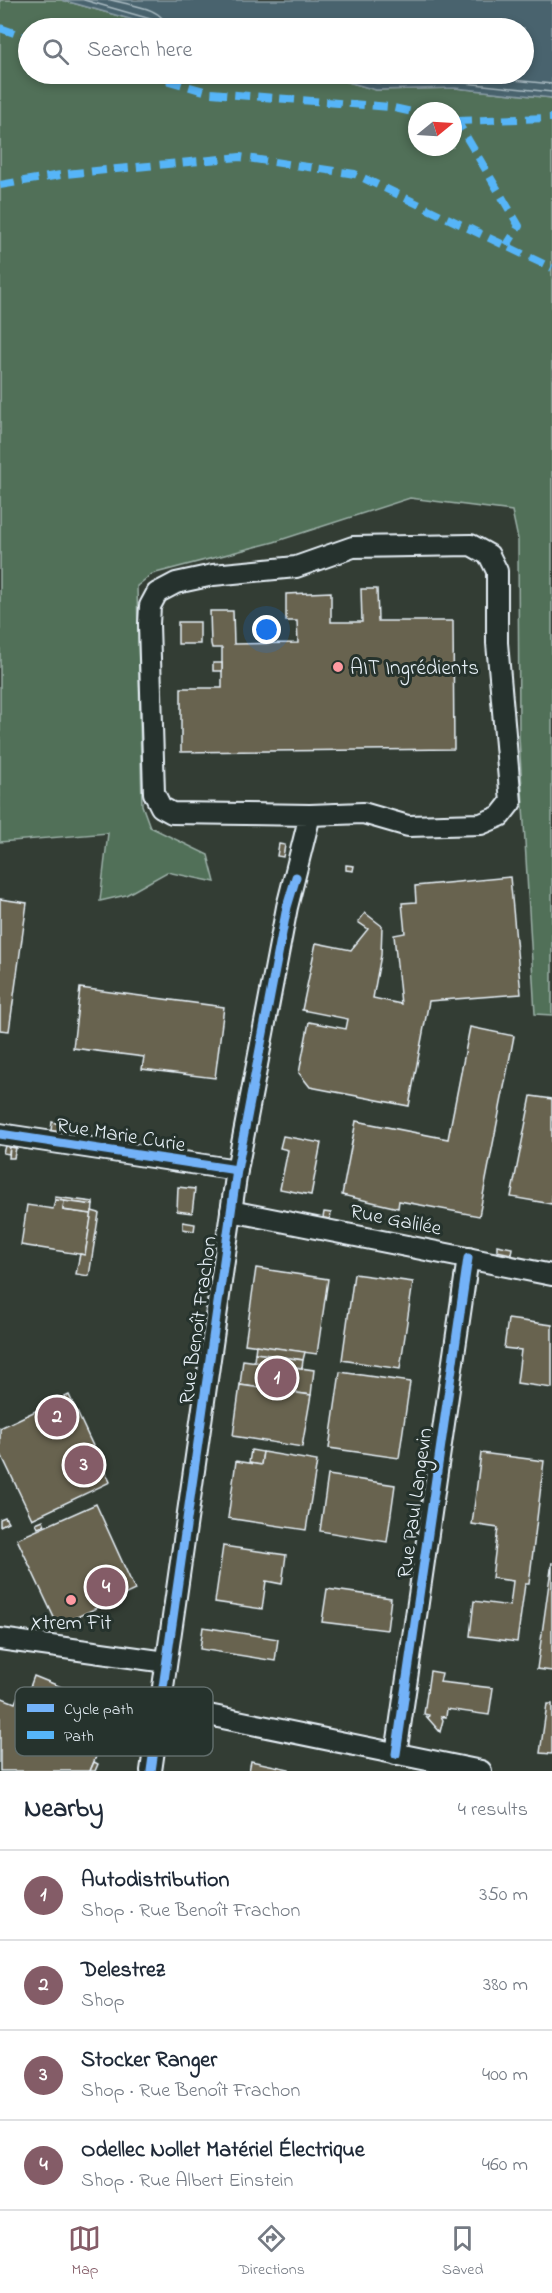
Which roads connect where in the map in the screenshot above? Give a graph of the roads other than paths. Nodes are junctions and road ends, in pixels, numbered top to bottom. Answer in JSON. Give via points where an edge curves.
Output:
{"nodes":[{"id":1,"x":310,"y":815,"type":"junction"},
{"id":2,"x":0,"y":1134,"type":"edge"},
{"id":3,"x":237,"y":1170,"type":"junction"},
{"id":4,"x":231,"y":1211,"type":"junction"},
{"id":5,"x":468,"y":1258,"type":"junction"},
{"id":6,"x":552,"y":1275,"type":"edge"},
{"id":7,"x":0,"y":1639,"type":"edge"},
{"id":8,"x":166,"y":1662,"type":"junction"},
{"id":9,"x":163,"y":1687,"type":"edge"},
{"id":10,"x":213,"y":1716,"type":"edge"},
{"id":11,"x":396,"y":1754,"type":"junction"},
{"id":12,"x":153,"y":1756,"type":"edge"},
{"id":13,"x":151,"y":1771,"type":"edge"},
{"id":14,"x":481,"y":1771,"type":"edge"}],
"edges":[{"from":1,"to":1,"type":"street","via":[[172,813],[160,807],[154,793],[149,624],[150,606],[158,593],[176,583],[213,575],[304,565],[353,547],[471,545],[489,555],[497,571],[497,643],[511,802],[500,816],[481,825],[408,826],[363,813]]},
{"from":1,"to":3,"type":"street","name":"Rue Benoît Frachon","via":[[287,907]]},
{"from":2,"to":3,"type":"street","name":"Rue Marie Curie"},
{"from":3,"to":4,"type":"street","name":"Rue Benoît Frachon"},
{"from":4,"to":5,"type":"street","name":"Rue Galilée"},
{"from":4,"to":8,"type":"street","name":"Rue Benoît Frachon"},
{"from":5,"to":6,"type":"street","name":"Rue Galilée"},
{"from":5,"to":11,"type":"street","name":"Rue Paul Langevin"},
{"from":7,"to":8,"type":"street"},
{"from":8,"to":9,"type":"street","name":"Rue Benoît Frachon"},
{"from":10,"to":11,"type":"street"},
{"from":11,"to":14,"type":"street"},
{"from":12,"to":13,"type":"street","name":"Rue Benoît Frachon"}]}
